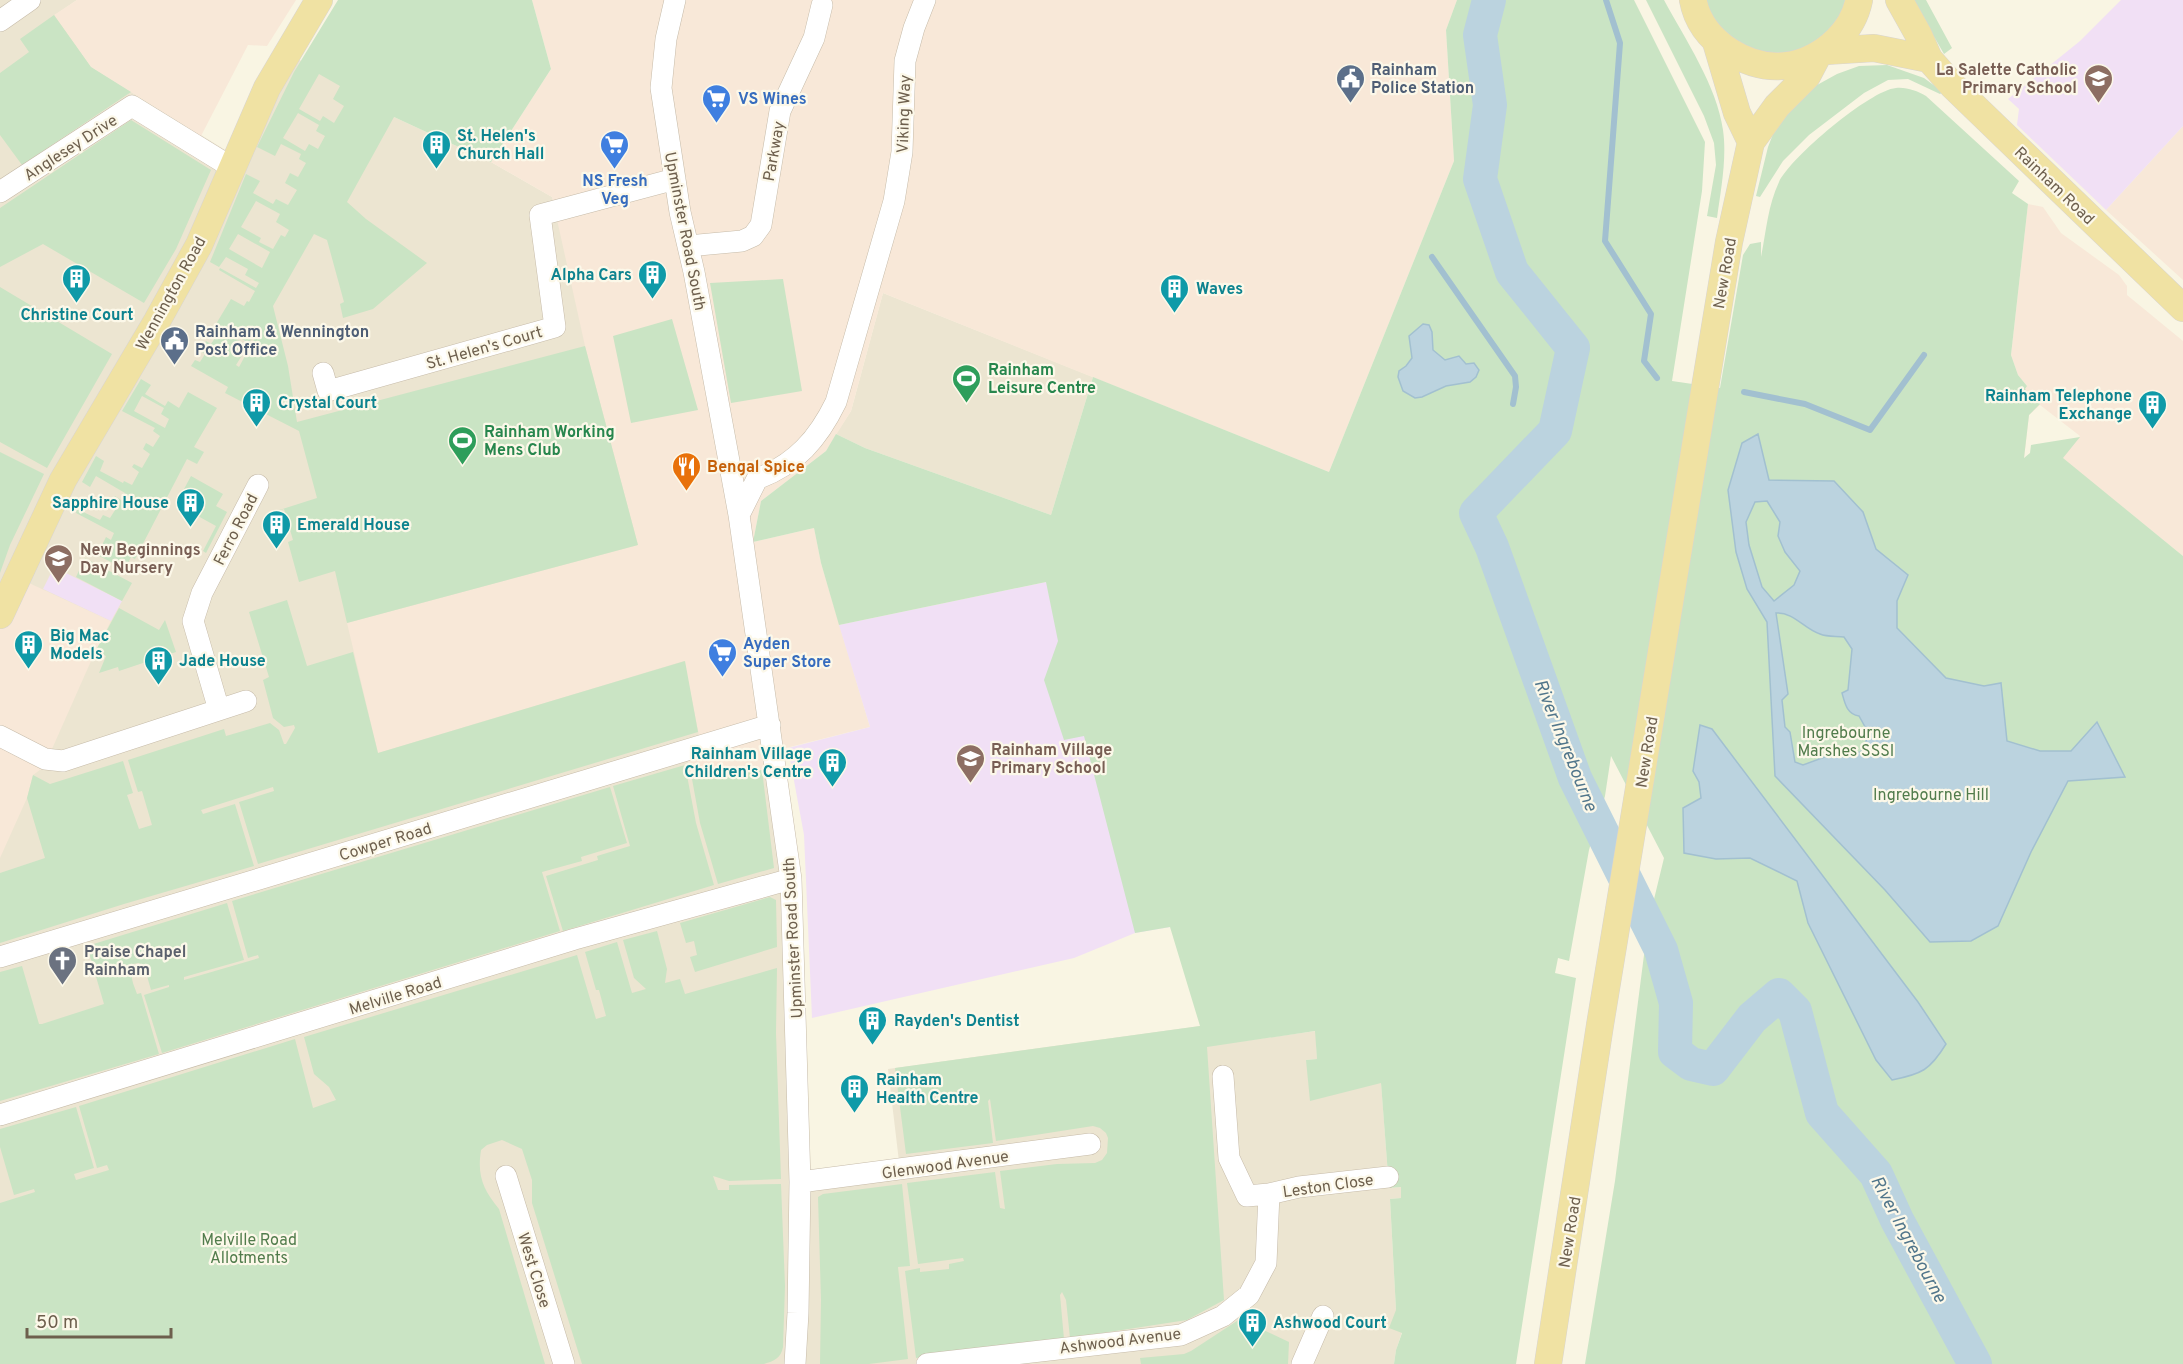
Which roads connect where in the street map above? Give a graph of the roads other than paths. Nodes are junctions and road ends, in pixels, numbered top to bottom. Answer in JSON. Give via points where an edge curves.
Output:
{"nodes":[{"id":1,"x":30,"y":0,"type":"edge"},
{"id":2,"x":320,"y":0,"type":"edge"},
{"id":3,"x":675,"y":0,"type":"edge"},
{"id":4,"x":925,"y":0,"type":"edge"},
{"id":5,"x":1677,"y":0,"type":"edge"},
{"id":6,"x":1693,"y":0,"type":"edge"},
{"id":7,"x":1859,"y":0,"type":"edge"},
{"id":8,"x":1899,"y":0,"type":"edge"},
{"id":9,"x":822,"y":5,"type":"dead end"},
{"id":10,"x":0,"y":21,"type":"edge"},
{"id":11,"x":1710,"y":34,"type":"junction"},
{"id":12,"x":1821,"y":54,"type":"junction"},
{"id":13,"x":1929,"y":59,"type":"junction"},
{"id":14,"x":1751,"y":142,"type":"junction"},
{"id":15,"x":231,"y":167,"type":"junction"},
{"id":16,"x":675,"y":179,"type":"junction"},
{"id":17,"x":0,"y":192,"type":"edge"},
{"id":18,"x":688,"y":246,"type":"junction"},
{"id":19,"x":2183,"y":308,"type":"edge"},
{"id":20,"x":323,"y":373,"type":"dead end"},
{"id":21,"x":730,"y":466,"type":"junction"},
{"id":22,"x":757,"y":479,"type":"junction"},
{"id":23,"x":258,"y":485,"type":"dead end"},
{"id":24,"x":740,"y":515,"type":"junction"},
{"id":25,"x":0,"y":615,"type":"edge"},
{"id":26,"x":246,"y":701,"type":"dead end"},
{"id":27,"x":219,"y":710,"type":"junction"},
{"id":28,"x":770,"y":725,"type":"junction"},
{"id":29,"x":0,"y":736,"type":"edge"},
{"id":30,"x":791,"y":879,"type":"junction"},
{"id":31,"x":0,"y":957,"type":"edge"},
{"id":32,"x":1224,"y":1077,"type":"dead end"},
{"id":33,"x":0,"y":1115,"type":"edge"},
{"id":34,"x":1090,"y":1144,"type":"dead end"},
{"id":35,"x":506,"y":1176,"type":"dead end"},
{"id":36,"x":1388,"y":1177,"type":"dead end"},
{"id":37,"x":800,"y":1182,"type":"junction"},
{"id":38,"x":1268,"y":1202,"type":"junction"},
{"id":39,"x":1323,"y":1316,"type":"dead end"},
{"id":40,"x":996,"y":1359,"type":"edge"},
{"id":41,"x":564,"y":1364,"type":"edge"},
{"id":42,"x":795,"y":1364,"type":"edge"},
{"id":43,"x":927,"y":1364,"type":"edge"},
{"id":44,"x":1302,"y":1364,"type":"edge"},
{"id":45,"x":1548,"y":1364,"type":"edge"}],
"edges":[{"from":1,"to":10,"type":"street"},
{"from":2,"to":15,"type":"main road","name":"Wennington Road","via":[[267,88]]},
{"from":3,"to":16,"type":"street","name":"Upminster Road South","via":[[661,88]]},
{"from":4,"to":22,"type":"street","name":"Viking Way","via":[[905,61],[902,152],[894,201],[836,402],[826,423],[793,460]]},
{"from":5,"to":11,"type":"main road","via":[[1685,14]]},
{"from":6,"to":11,"type":"main road"},
{"from":7,"to":12,"type":"main road","name":"New Road","via":[[1845,32]]},
{"from":8,"to":13,"type":"main road","name":"Rainham Road"},
{"from":9,"to":18,"type":"street","name":"Parkway","via":[[814,38],[780,111],[761,225],[753,236],[742,241]]},
{"from":11,"to":12,"type":"main road","via":[[1744,60],[1768,66],[1793,65]]},
{"from":11,"to":14,"type":"main road"},
{"from":12,"to":13,"type":"main road","via":[[1874,48]]},
{"from":12,"to":14,"type":"main road","name":"New Road"},
{"from":13,"to":19,"type":"main road","name":"Rainham Road"},
{"from":14,"to":45,"type":"main road","name":"New Road","via":[[1719,295]]},
{"from":15,"to":17,"type":"street","name":"Anglesey Drive","via":[[132,106]]},
{"from":15,"to":25,"type":"main road","name":"Wennington Road","via":[[199,245],[63,480]]},
{"from":16,"to":18,"type":"street","name":"Upminster Road South"},
{"from":16,"to":20,"type":"street","name":"St. Helen's Court","via":[[540,215],[555,327],[327,391]]},
{"from":18,"to":21,"type":"street","name":"Upminster Road South"},
{"from":21,"to":22,"type":"street"},
{"from":21,"to":24,"type":"street","name":"Upminster Road South"},
{"from":22,"to":24,"type":"street"},
{"from":23,"to":27,"type":"street","name":"Ferro Road","via":[[202,593],[193,621]]},
{"from":24,"to":28,"type":"street","name":"Upminster Road South"},
{"from":26,"to":27,"type":"street"},
{"from":27,"to":29,"type":"street","via":[[63,761],[45,759]]},
{"from":28,"to":30,"type":"street","name":"Upminster Road South"},
{"from":28,"to":31,"type":"street","name":"Cowper Road"},
{"from":30,"to":33,"type":"street","name":"Melville Road","via":[[575,939]]},
{"from":30,"to":37,"type":"street","name":"Upminster Road South"},
{"from":32,"to":38,"type":"street","name":"Leston Close","via":[[1229,1158],[1247,1196]]},
{"from":34,"to":37,"type":"street","name":"Glenwood Avenue"},
{"from":35,"to":41,"type":"street","name":"West Close"},
{"from":36,"to":38,"type":"street","name":"Leston Close","via":[[1299,1186]]},
{"from":37,"to":42,"type":"street","name":"Upminster Road South"},
{"from":38,"to":40,"type":"street","name":"Ashwood Avenue","via":[[1266,1263],[1250,1296],[1222,1316],[1181,1335]]},
{"from":39,"to":44,"type":"street"},
{"from":40,"to":43,"type":"street","name":"Ashwood Avenue"}]}
